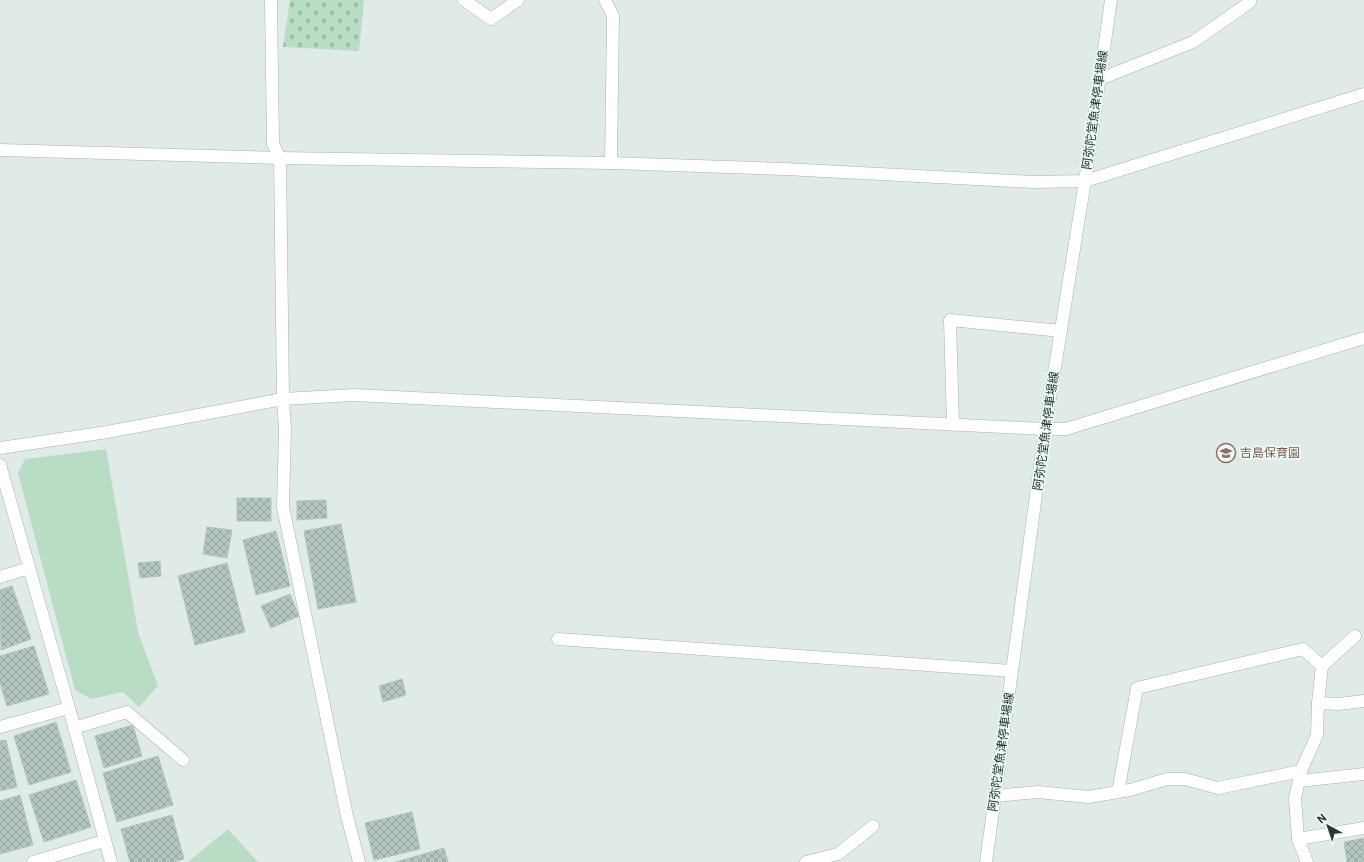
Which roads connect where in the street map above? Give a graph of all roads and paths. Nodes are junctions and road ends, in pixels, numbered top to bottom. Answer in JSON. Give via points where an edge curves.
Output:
{"nodes":[{"id":1,"x":271,"y":0,"type":"edge"},
{"id":2,"x":464,"y":0,"type":"edge"},
{"id":3,"x":518,"y":0,"type":"edge"},
{"id":4,"x":605,"y":0,"type":"edge"},
{"id":5,"x":1111,"y":0,"type":"edge"},
{"id":6,"x":1250,"y":2,"type":"dead end"},
{"id":7,"x":1100,"y":79,"type":"junction"},
{"id":8,"x":1364,"y":94,"type":"edge"},
{"id":9,"x":0,"y":150,"type":"edge"},
{"id":10,"x":280,"y":158,"type":"junction"},
{"id":11,"x":611,"y":163,"type":"junction"},
{"id":12,"x":1085,"y":181,"type":"junction"},
{"id":13,"x":1061,"y":331,"type":"junction"},
{"id":14,"x":1364,"y":338,"type":"edge"},
{"id":15,"x":283,"y":399,"type":"junction"},
{"id":16,"x":953,"y":425,"type":"junction"},
{"id":17,"x":1045,"y":429,"type":"junction"},
{"id":18,"x":0,"y":448,"type":"edge"},
{"id":19,"x":0,"y":465,"type":"edge"},
{"id":20,"x":29,"y":568,"type":"junction"},
{"id":21,"x":0,"y":577,"type":"edge"},
{"id":22,"x":1355,"y":636,"type":"dead end"},
{"id":23,"x":558,"y":639,"type":"dead end"},
{"id":24,"x":1322,"y":666,"type":"junction"},
{"id":25,"x":1012,"y":671,"type":"junction"},
{"id":26,"x":1364,"y":701,"type":"edge"},
{"id":27,"x":1318,"y":703,"type":"junction"},
{"id":28,"x":69,"y":708,"type":"junction"},
{"id":29,"x":0,"y":727,"type":"edge"},
{"id":30,"x":74,"y":728,"type":"junction"},
{"id":31,"x":183,"y":760,"type":"dead end"},
{"id":32,"x":1364,"y":774,"type":"edge"},
{"id":33,"x":1300,"y":776,"type":"junction"},
{"id":34,"x":1118,"y":792,"type":"junction"},
{"id":35,"x":995,"y":796,"type":"junction"},
{"id":36,"x":873,"y":826,"type":"dead end"},
{"id":37,"x":1364,"y":828,"type":"edge"},
{"id":38,"x":1298,"y":839,"type":"junction"},
{"id":39,"x":104,"y":841,"type":"junction"},
{"id":40,"x":33,"y":862,"type":"edge"},
{"id":41,"x":111,"y":862,"type":"edge"},
{"id":42,"x":359,"y":862,"type":"edge"},
{"id":43,"x":806,"y":862,"type":"edge"},
{"id":44,"x":986,"y":862,"type":"edge"},
{"id":45,"x":1306,"y":862,"type":"edge"}],
"edges":[{"from":1,"to":10,"type":"street","via":[[273,144]]},
{"from":2,"to":3,"type":"street","via":[[491,18]]},
{"from":4,"to":11,"type":"street","via":[[613,16]]},
{"from":5,"to":7,"type":"street","name":"阿弥陀堂魚津停車場線"},
{"from":6,"to":7,"type":"street","via":[[1192,42]]},
{"from":7,"to":12,"type":"street","name":"阿弥陀堂魚津停車場線"},
{"from":8,"to":12,"type":"street"},
{"from":9,"to":10,"type":"street"},
{"from":10,"to":11,"type":"street"},
{"from":10,"to":15,"type":"street"},
{"from":11,"to":12,"type":"street","via":[[1033,182]]},
{"from":12,"to":13,"type":"street","name":"阿弥陀堂魚津停車場線"},
{"from":13,"to":16,"type":"street","via":[[950,320]]},
{"from":13,"to":17,"type":"street","name":"阿弥陀堂魚津停車場線"},
{"from":14,"to":17,"type":"street","via":[[1066,429]]},
{"from":15,"to":16,"type":"street","via":[[354,395]]},
{"from":15,"to":18,"type":"street","via":[[107,432]]},
{"from":15,"to":42,"type":"street","via":[[286,429],[283,507],[347,816]]},
{"from":16,"to":17,"type":"street"},
{"from":17,"to":25,"type":"street","name":"阿弥陀堂魚津停車場線"},
{"from":19,"to":20,"type":"street"},
{"from":20,"to":21,"type":"street"},
{"from":20,"to":28,"type":"street"},
{"from":22,"to":24,"type":"street"},
{"from":23,"to":25,"type":"street"},
{"from":24,"to":27,"type":"street"},
{"from":24,"to":34,"type":"street","via":[[1303,649],[1137,688]]},
{"from":25,"to":35,"type":"street","name":"阿弥陀堂魚津停車場線"},
{"from":26,"to":27,"type":"street"},
{"from":27,"to":33,"type":"street","via":[[1317,735]]},
{"from":28,"to":29,"type":"street"},
{"from":28,"to":30,"type":"street"},
{"from":30,"to":31,"type":"street","via":[[127,712]]},
{"from":30,"to":39,"type":"street"},
{"from":32,"to":33,"type":"street"},
{"from":33,"to":34,"type":"street","via":[[1218,788],[1185,779],[1167,779]]},
{"from":33,"to":38,"type":"street","via":[[1295,798]]},
{"from":34,"to":35,"type":"street","via":[[1088,797],[1038,792]]},
{"from":35,"to":44,"type":"street","name":"阿弥陀堂魚津停車場線"},
{"from":36,"to":43,"type":"street","via":[[838,854]]},
{"from":37,"to":38,"type":"street"},
{"from":38,"to":45,"type":"street"},
{"from":39,"to":40,"type":"street"},
{"from":39,"to":41,"type":"street"}]}
